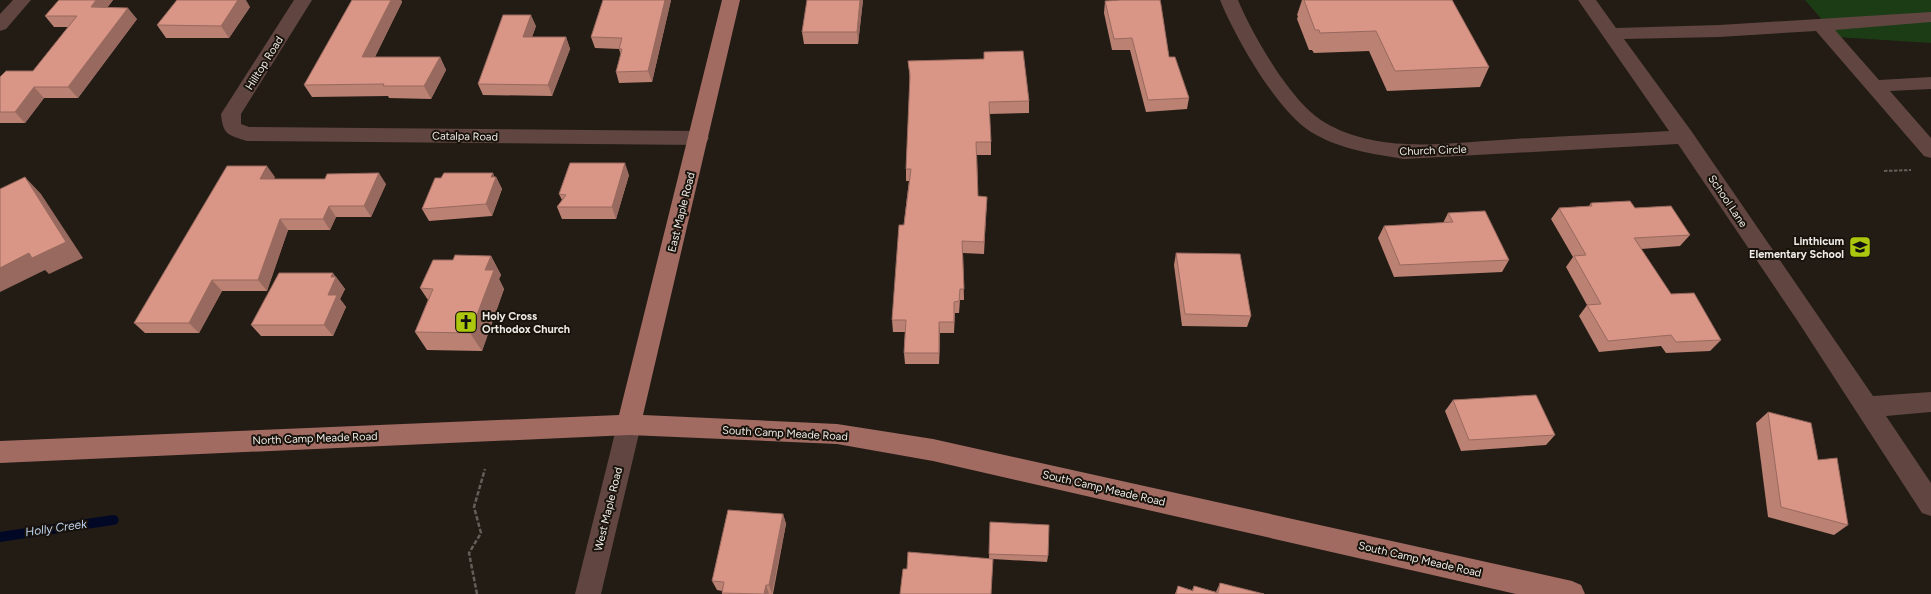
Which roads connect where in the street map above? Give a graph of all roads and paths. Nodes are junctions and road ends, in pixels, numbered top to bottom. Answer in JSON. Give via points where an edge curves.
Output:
{"nodes":[{"id":1,"x":22,"y":0,"type":"edge"},
{"id":2,"x":303,"y":0,"type":"edge"},
{"id":3,"x":731,"y":0,"type":"edge"},
{"id":4,"x":1230,"y":0,"type":"edge"},
{"id":5,"x":1587,"y":0,"type":"edge"},
{"id":6,"x":1931,"y":17,"type":"edge"},
{"id":7,"x":0,"y":25,"type":"edge"},
{"id":8,"x":1821,"y":25,"type":"junction"},
{"id":9,"x":1611,"y":34,"type":"junction"},
{"id":10,"x":1931,"y":83,"type":"edge"},
{"id":11,"x":1875,"y":86,"type":"junction"},
{"id":12,"x":232,"y":128,"type":"joint"},
{"id":13,"x":1685,"y":137,"type":"junction"},
{"id":14,"x":699,"y":138,"type":"junction"},
{"id":15,"x":1931,"y":151,"type":"edge"},
{"id":16,"x":1914,"y":170,"type":"dead end"},
{"id":17,"x":1884,"y":171,"type":"dead end"},
{"id":18,"x":1931,"y":402,"type":"edge"},
{"id":19,"x":1868,"y":407,"type":"junction"},
{"id":20,"x":629,"y":424,"type":"junction"},
{"id":21,"x":0,"y":452,"type":"edge"},
{"id":22,"x":485,"y":469,"type":"dead end"},
{"id":23,"x":1931,"y":505,"type":"edge"},
{"id":24,"x":477,"y":594,"type":"edge"},
{"id":25,"x":588,"y":594,"type":"edge"},
{"id":26,"x":1572,"y":594,"type":"edge"}],
"edges":[{"from":1,"to":7,"type":"street"},
{"from":2,"to":12,"type":"street","name":"Hilltop Road","via":[[231,114]]},
{"from":3,"to":14,"type":"main road","name":"East Maple Road"},
{"from":4,"to":13,"type":"street","name":"Church Circle","via":[[1236,18],[1259,57],[1294,108],[1318,127],[1347,141],[1404,152]]},
{"from":5,"to":9,"type":"street","name":"School Lane"},
{"from":6,"to":8,"type":"street"},
{"from":8,"to":9,"type":"street"},
{"from":8,"to":11,"type":"street"},
{"from":9,"to":13,"type":"street","name":"School Lane"},
{"from":10,"to":11,"type":"street"},
{"from":11,"to":15,"type":"street"},
{"from":12,"to":14,"type":"street","name":"Catalpa Road","via":[[247,134]]},
{"from":13,"to":19,"type":"street","name":"School Lane"},
{"from":14,"to":20,"type":"main road","name":"East Maple Road"},
{"from":16,"to":17,"type":"path"},
{"from":18,"to":19,"type":"street"},
{"from":19,"to":23,"type":"street","name":"School Lane"},
{"from":20,"to":21,"type":"main road","name":"North Camp Meade Road"},
{"from":20,"to":25,"type":"street","name":"West Maple Road"},
{"from":20,"to":26,"type":"main road","name":"South Camp Meade Road","via":[[837,434],[933,450]]},
{"from":22,"to":24,"type":"path","via":[[474,507],[481,533],[468,552]]}]}
